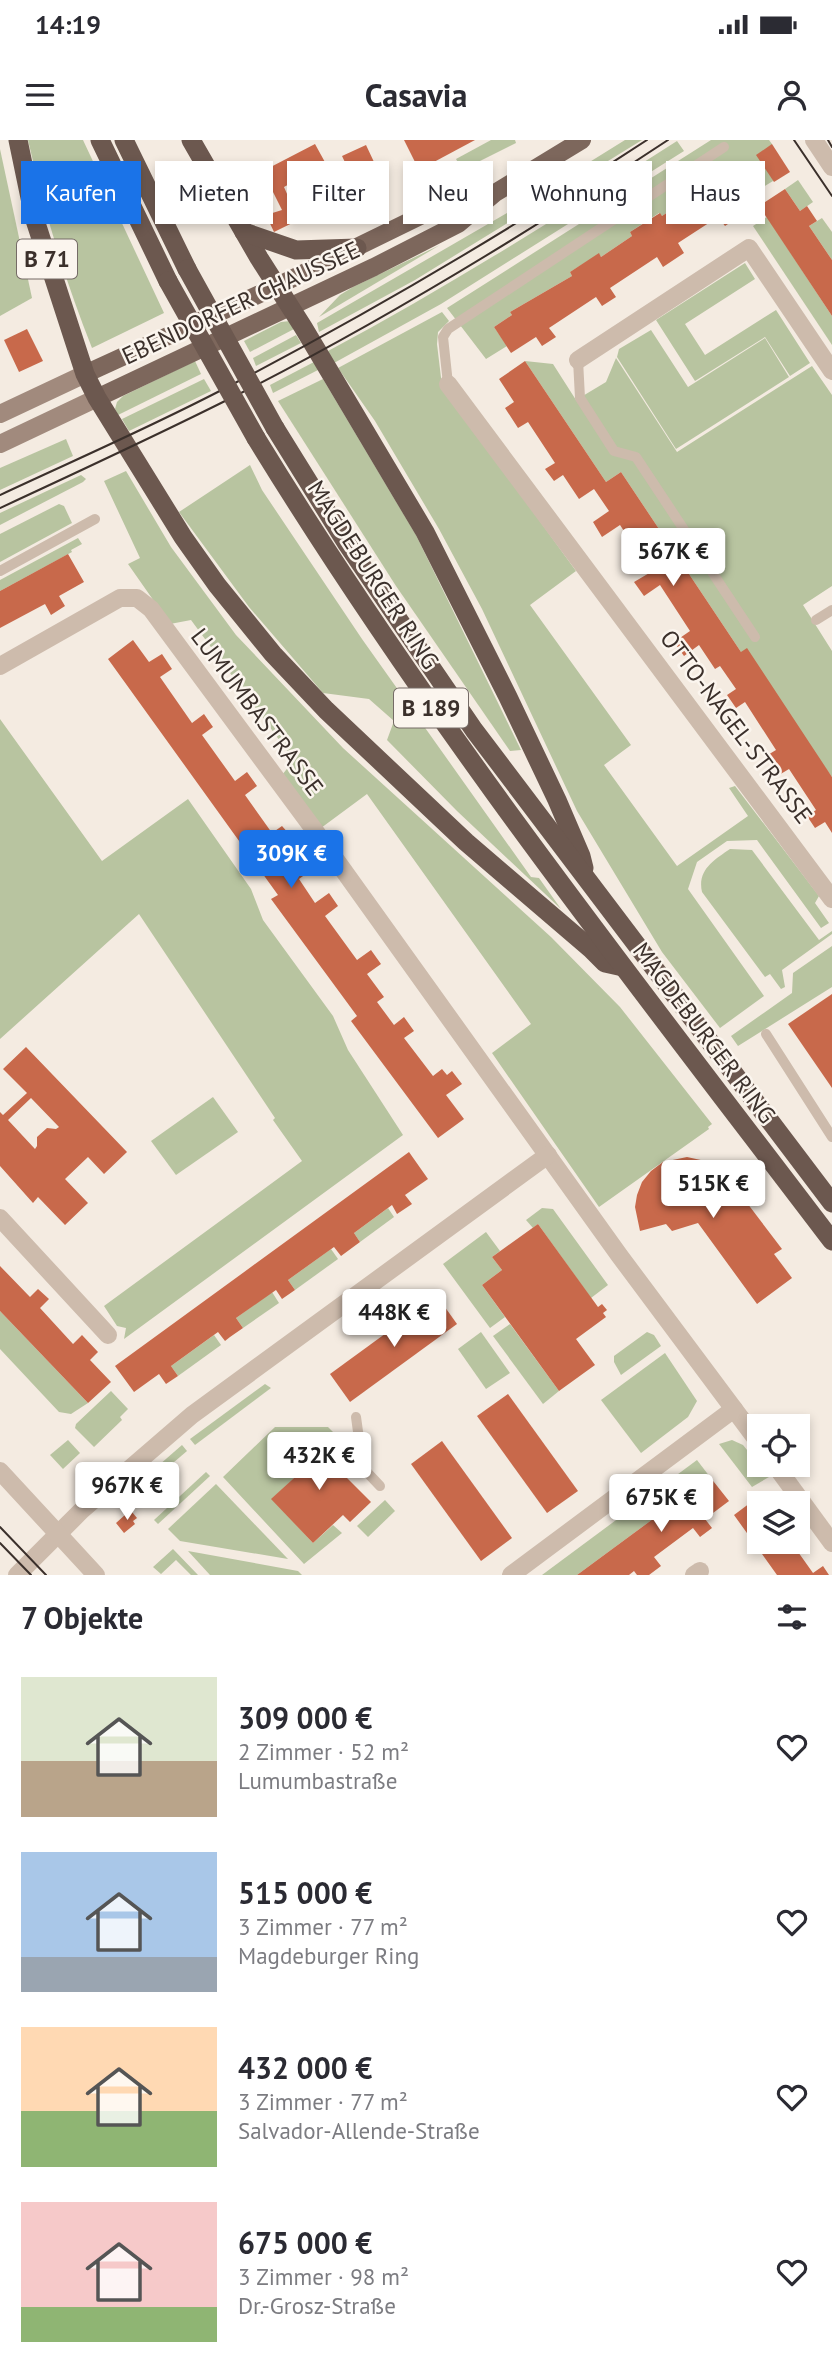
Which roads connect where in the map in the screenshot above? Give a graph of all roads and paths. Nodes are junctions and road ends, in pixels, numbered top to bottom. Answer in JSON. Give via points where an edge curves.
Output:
{"nodes":[{"id":1,"x":18,"y":140,"type":"edge"},
{"id":2,"x":100,"y":140,"type":"edge"},
{"id":3,"x":124,"y":140,"type":"edge"},
{"id":4,"x":191,"y":140,"type":"edge"},
{"id":5,"x":582,"y":140,"type":"edge"},
{"id":6,"x":814,"y":140,"type":"edge"},
{"id":7,"x":724,"y":147,"type":"dead end"},
{"id":8,"x":832,"y":167,"type":"edge"},
{"id":9,"x":495,"y":193,"type":"junction"},
{"id":10,"x":244,"y":232,"type":"junction"},
{"id":11,"x":357,"y":248,"type":"junction"},
{"id":12,"x":277,"y":286,"type":"junction"},
{"id":13,"x":290,"y":306,"type":"junction"},
{"id":14,"x":578,"y":360,"type":"joint"},
{"id":15,"x":832,"y":371,"type":"edge"},
{"id":16,"x":85,"y":374,"type":"junction"},
{"id":17,"x":448,"y":384,"type":"joint"},
{"id":18,"x":97,"y":398,"type":"junction"},
{"id":19,"x":0,"y":414,"type":"edge"},
{"id":20,"x":0,"y":444,"type":"edge"},
{"id":21,"x":95,"y":519,"type":"dead end"},
{"id":22,"x":0,"y":571,"type":"edge"},
{"id":23,"x":832,"y":610,"type":"edge"},
{"id":24,"x":816,"y":620,"type":"dead end"},
{"id":25,"x":755,"y":636,"type":"dead end"},
{"id":26,"x":0,"y":666,"type":"edge"},
{"id":27,"x":586,"y":880,"type":"junction"},
{"id":28,"x":832,"y":899,"type":"edge"},
{"id":29,"x":623,"y":967,"type":"junction"},
{"id":30,"x":766,"y":1034,"type":"dead end"},
{"id":31,"x":832,"y":1137,"type":"edge"},
{"id":32,"x":548,"y":1155,"type":"junction"},
{"id":33,"x":832,"y":1203,"type":"edge"},
{"id":34,"x":0,"y":1218,"type":"edge"},
{"id":35,"x":832,"y":1241,"type":"edge"},
{"id":36,"x":108,"y":1335,"type":"dead end"},
{"id":37,"x":734,"y":1409,"type":"junction"},
{"id":38,"x":356,"y":1417,"type":"dead end"},
{"id":39,"x":747,"y":1426,"type":"edge"},
{"id":40,"x":0,"y":1471,"type":"edge"},
{"id":41,"x":784,"y":1477,"type":"edge"},
{"id":42,"x":380,"y":1486,"type":"dead end"},
{"id":43,"x":59,"y":1534,"type":"junction"},
{"id":44,"x":832,"y":1543,"type":"edge"},
{"id":45,"x":17,"y":1575,"type":"edge"},
{"id":46,"x":96,"y":1575,"type":"edge"},
{"id":47,"x":511,"y":1575,"type":"edge"}],
"edges":[{"from":1,"to":16,"type":"highway","number":"B 71","via":[[34,218]]},
{"from":2,"to":29,"type":"highway","name":"MAGDEBURGER RING","number":"B 189","bridge":true,"via":[[168,281],[256,438],[355,596],[503,807]]},
{"from":3,"to":27,"type":"highway","name":"MAGDEBURGER RING","number":"B 189","bridge":true,"via":[[187,270],[275,428],[347,544],[439,681]]},
{"from":4,"to":10,"type":"highway"},
{"from":5,"to":9,"type":"main road","name":"EBENDORFER CHAUSSEE"},
{"from":6,"to":8,"type":"street"},
{"from":7,"to":17,"type":"lane","via":[[448,329],[443,337]]},
{"from":9,"to":11,"type":"main road","name":"EBENDORFER CHAUSSEE","via":[[449,202]]},
{"from":9,"to":13,"type":"main road","name":"EBENDORFER CHAUSSEE","via":[[458,224]]},
{"from":10,"to":11,"type":"highway","via":[[296,250]]},
{"from":10,"to":12,"type":"highway"},
{"from":11,"to":12,"type":"main road","name":"EBENDORFER CHAUSSEE"},
{"from":12,"to":13,"type":"highway"},
{"from":12,"to":16,"type":"main road","name":"EBENDORFER CHAUSSEE"},
{"from":13,"to":18,"type":"main road","name":"EBENDORFER CHAUSSEE"},
{"from":13,"to":27,"type":"highway","via":[[425,532],[551,788],[581,856]]},
{"from":14,"to":15,"type":"street","via":[[749,248]]},
{"from":14,"to":25,"type":"lane","via":[[580,398],[614,451],[636,457]]},
{"from":16,"to":18,"type":"highway","number":"B 71"},
{"from":16,"to":19,"type":"main road","name":"EBENDORFER CHAUSSEE"},
{"from":17,"to":28,"type":"street","name":"OTTO-NAGEL-STRASSE"},
{"from":18,"to":20,"type":"main road","name":"EBENDORFER CHAUSSEE"},
{"from":18,"to":29,"type":"highway","via":[[188,545],[273,654],[466,842],[605,963]]},
{"from":21,"to":22,"type":"lane"},
{"from":23,"to":24,"type":"lane"},
{"from":26,"to":32,"type":"street","name":"LUMUMBASTRASSE","via":[[116,600],[130,597],[144,603]]},
{"from":27,"to":33,"type":"highway","name":"MAGDEBURGER RING","number":"B 189"},
{"from":29,"to":35,"type":"highway","name":"MAGDEBURGER RING","number":"B 189"},
{"from":30,"to":31,"type":"lane"},
{"from":32,"to":37,"type":"street","name":"LUMUMBASTRASSE"},
{"from":32,"to":43,"type":"street","via":[[192,1415]]},
{"from":34,"to":36,"type":"street"},
{"from":37,"to":39,"type":"street","name":"LUMUMBASTRASSE"},
{"from":37,"to":47,"type":"street"},
{"from":38,"to":42,"type":"lane","via":[[363,1468]]},
{"from":40,"to":43,"type":"street"},
{"from":41,"to":44,"type":"street"},
{"from":43,"to":45,"type":"street"},
{"from":43,"to":46,"type":"street"}]}
